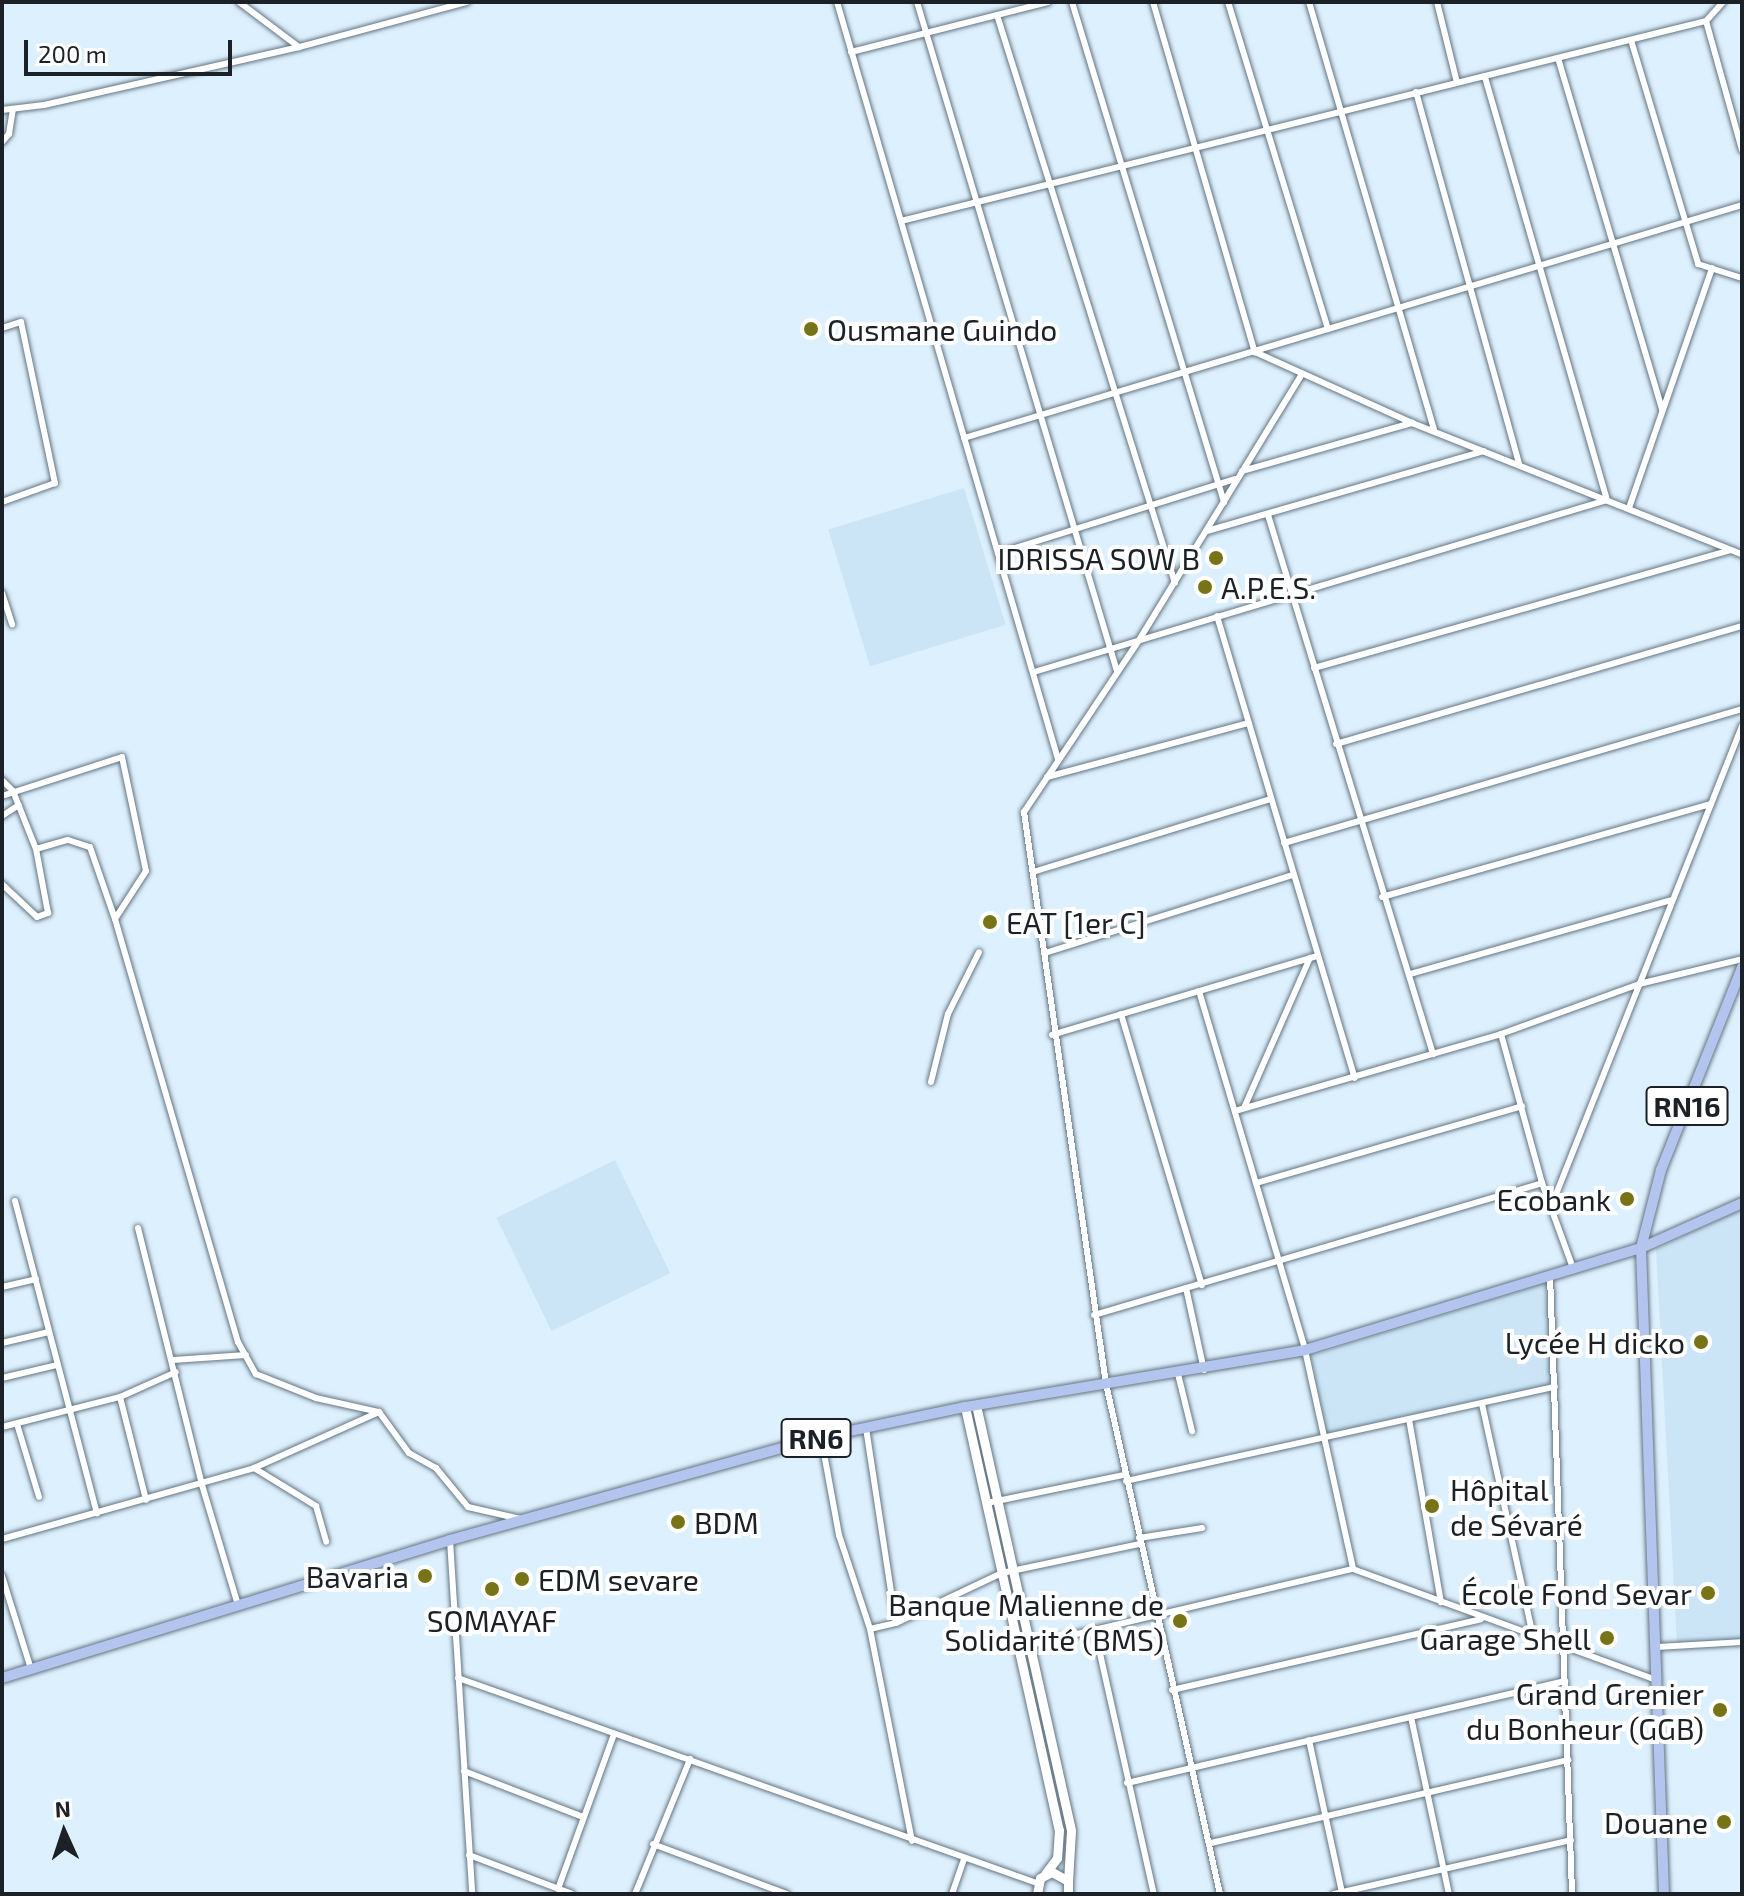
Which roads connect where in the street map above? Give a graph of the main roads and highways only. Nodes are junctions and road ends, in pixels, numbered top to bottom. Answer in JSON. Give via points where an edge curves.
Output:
{"nodes":[{"id":1,"x":1742,"y":967,"type":"edge"},
{"id":2,"x":1742,"y":1203,"type":"edge"},
{"id":3,"x":1641,"y":1248,"type":"junction"},
{"id":4,"x":2,"y":1678,"type":"edge"},
{"id":5,"x":1664,"y":1894,"type":"edge"}],
"edges":[{"from":1,"to":3,"type":"main road","number":"RN16","via":[[1661,1170]]},
{"from":2,"to":3,"type":"main road"},
{"from":3,"to":4,"type":"main road","number":"RN6","via":[[1305,1350],[970,1406],[821,1437],[450,1540]]},
{"from":3,"to":5,"type":"main road"}]}
